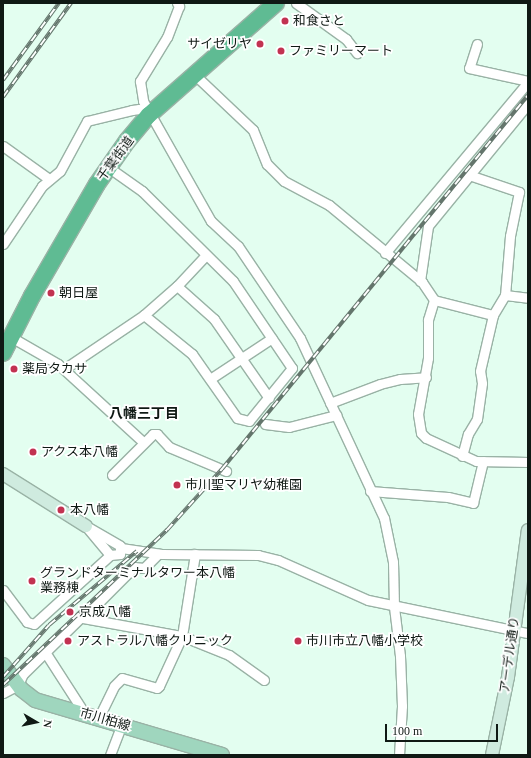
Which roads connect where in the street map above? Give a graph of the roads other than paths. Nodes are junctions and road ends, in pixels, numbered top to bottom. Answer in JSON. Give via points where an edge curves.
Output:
{"nodes":[{"id":1,"x":177,"y":3,"type":"edge"},
{"id":2,"x":276,"y":3,"type":"edge"},
{"id":3,"x":296,"y":3,"type":"edge"},
{"id":4,"x":477,"y":44,"type":"dead end"},
{"id":5,"x":357,"y":53,"type":"dead end"},
{"id":6,"x":196,"y":75,"type":"junction"},
{"id":7,"x":528,"y":82,"type":"edge"},
{"id":8,"x":528,"y":104,"type":"edge"},
{"id":9,"x":149,"y":115,"type":"junction"},
{"id":10,"x":3,"y":146,"type":"edge"},
{"id":11,"x":108,"y":167,"type":"junction"},
{"id":12,"x":469,"y":175,"type":"junction"},
{"id":13,"x":49,"y":179,"type":"junction"},
{"id":14,"x":3,"y":244,"type":"edge"},
{"id":15,"x":385,"y":253,"type":"junction"},
{"id":16,"x":206,"y":255,"type":"junction"},
{"id":17,"x":420,"y":281,"type":"junction"},
{"id":18,"x":177,"y":286,"type":"junction"},
{"id":19,"x":505,"y":295,"type":"junction"},
{"id":20,"x":528,"y":298,"type":"edge"},
{"id":21,"x":434,"y":300,"type":"junction"},
{"id":22,"x":144,"y":315,"type":"junction"},
{"id":23,"x":493,"y":315,"type":"junction"},
{"id":24,"x":11,"y":337,"type":"junction"},
{"id":25,"x":272,"y":338,"type":"junction"},
{"id":26,"x":3,"y":353,"type":"edge"},
{"id":27,"x":240,"y":359,"type":"junction"},
{"id":28,"x":64,"y":369,"type":"junction"},
{"id":29,"x":426,"y":377,"type":"junction"},
{"id":30,"x":210,"y":379,"type":"junction"},
{"id":31,"x":269,"y":398,"type":"junction"},
{"id":32,"x":330,"y":403,"type":"junction"},
{"id":33,"x":336,"y":415,"type":"junction"},
{"id":34,"x":265,"y":424,"type":"dead end"},
{"id":35,"x":142,"y":442,"type":"junction"},
{"id":36,"x":462,"y":456,"type":"junction"},
{"id":37,"x":484,"y":461,"type":"junction"},
{"id":38,"x":528,"y":462,"type":"edge"},
{"id":39,"x":226,"y":471,"type":"dead end"},
{"id":40,"x":3,"y":474,"type":"edge"},
{"id":41,"x":112,"y":475,"type":"dead end"},
{"id":42,"x":370,"y":491,"type":"junction"},
{"id":43,"x":86,"y":526,"type":"junction"},
{"id":44,"x":528,"y":530,"type":"edge"},
{"id":45,"x":121,"y":548,"type":"junction"},
{"id":46,"x":158,"y":554,"type":"junction"},
{"id":47,"x":195,"y":554,"type":"junction"},
{"id":48,"x":110,"y":555,"type":"junction"},
{"id":49,"x":3,"y":590,"type":"edge"},
{"id":50,"x":394,"y":607,"type":"junction"},
{"id":51,"x":83,"y":618,"type":"junction"},
{"id":52,"x":514,"y":630,"type":"junction"},
{"id":53,"x":528,"y":633,"type":"edge"},
{"id":54,"x":182,"y":636,"type":"junction"},
{"id":55,"x":45,"y":652,"type":"junction"},
{"id":56,"x":4,"y":667,"type":"edge"},
{"id":57,"x":264,"y":680,"type":"dead end"},
{"id":58,"x":18,"y":684,"type":"junction"},
{"id":59,"x":3,"y":693,"type":"edge"},
{"id":60,"x":85,"y":714,"type":"junction"},
{"id":61,"x":99,"y":718,"type":"junction"},
{"id":62,"x":122,"y":724,"type":"junction"},
{"id":63,"x":110,"y":755,"type":"edge"},
{"id":64,"x":222,"y":755,"type":"edge"},
{"id":65,"x":399,"y":755,"type":"edge"},
{"id":66,"x":492,"y":755,"type":"edge"}],
"edges":[{"from":1,"to":9,"type":"street","via":[[177,12],[160,49],[140,80]]},
{"from":2,"to":6,"type":"highway","name":"千葉街道"},
{"from":3,"to":5,"type":"street","via":[[346,40]]},
{"from":4,"to":7,"type":"street","via":[[469,68]]},
{"from":6,"to":9,"type":"highway","name":"千葉街道"},
{"from":6,"to":15,"type":"street","via":[[253,130],[267,164],[280,177],[329,205]]},
{"from":7,"to":15,"type":"street"},
{"from":8,"to":12,"type":"street"},
{"from":9,"to":11,"type":"highway","name":"千葉街道"},
{"from":9,"to":13,"type":"street","via":[[139,109],[87,121],[60,171]]},
{"from":9,"to":32,"type":"street","via":[[212,221],[238,246],[300,338]]},
{"from":10,"to":13,"type":"street"},
{"from":11,"to":16,"type":"street","via":[[142,191]]},
{"from":11,"to":24,"type":"highway","name":"千葉街道"},
{"from":12,"to":17,"type":"street","via":[[428,226]]},
{"from":12,"to":19,"type":"street","via":[[519,192],[510,236]]},
{"from":13,"to":14,"type":"street"},
{"from":15,"to":17,"type":"street"},
{"from":16,"to":18,"type":"street"},
{"from":16,"to":25,"type":"street","via":[[233,281]]},
{"from":17,"to":21,"type":"street"},
{"from":18,"to":22,"type":"street"},
{"from":18,"to":27,"type":"street","via":[[214,319]]},
{"from":19,"to":20,"type":"street"},
{"from":19,"to":23,"type":"street"},
{"from":21,"to":23,"type":"street"},
{"from":21,"to":29,"type":"street","via":[[428,320]]},
{"from":22,"to":28,"type":"street"},
{"from":22,"to":30,"type":"street","via":[[192,354]]},
{"from":23,"to":36,"type":"street","via":[[480,370],[482,383],[477,419],[468,434]]},
{"from":24,"to":26,"type":"highway","name":"千葉街道"},
{"from":24,"to":28,"type":"street","via":[[44,353]]},
{"from":25,"to":27,"type":"street"},
{"from":25,"to":31,"type":"street","via":[[292,368]]},
{"from":27,"to":30,"type":"street"},
{"from":27,"to":31,"type":"street"},
{"from":28,"to":35,"type":"street"},
{"from":29,"to":32,"type":"street","via":[[380,384]]},
{"from":29,"to":36,"type":"street","via":[[418,414],[421,433]]},
{"from":30,"to":31,"type":"street","via":[[237,418],[249,421]]},
{"from":32,"to":33,"type":"street"},
{"from":33,"to":34,"type":"street","via":[[289,427]]},
{"from":33,"to":42,"type":"street"},
{"from":35,"to":39,"type":"street","via":[[157,434],[169,447]]},
{"from":35,"to":41,"type":"street"},
{"from":36,"to":37,"type":"street"},
{"from":37,"to":38,"type":"street"},
{"from":37,"to":42,"type":"street","via":[[473,503],[448,497]]},
{"from":40,"to":43,"type":"street"},
{"from":42,"to":50,"type":"street","via":[[387,528],[393,562]]},
{"from":43,"to":45,"type":"street"},
{"from":43,"to":48,"type":"street"},
{"from":44,"to":52,"type":"street","name":"アーデル通り"},
{"from":45,"to":46,"type":"street"},
{"from":45,"to":48,"type":"street","via":[[117,556]]},
{"from":46,"to":47,"type":"street"},
{"from":46,"to":51,"type":"street","via":[[144,568],[134,567]]},
{"from":47,"to":50,"type":"street","via":[[242,554],[278,560],[347,592]]},
{"from":47,"to":54,"type":"street"},
{"from":48,"to":49,"type":"street","via":[[34,624],[27,622]]},
{"from":50,"to":52,"type":"street"},
{"from":50,"to":65,"type":"street","via":[[400,656],[402,706]]},
{"from":51,"to":54,"type":"street"},
{"from":51,"to":55,"type":"street","via":[[80,618]]},
{"from":52,"to":53,"type":"street"},
{"from":52,"to":66,"type":"street","name":"アーデル通り","via":[[508,677]]},
{"from":54,"to":57,"type":"street","via":[[229,655]]},
{"from":54,"to":61,"type":"street","via":[[160,686],[157,688],[122,678],[114,686]]},
{"from":55,"to":58,"type":"street","via":[[23,674]]},
{"from":55,"to":60,"type":"street"},
{"from":56,"to":58,"type":"main road","name":"市川柏線"},
{"from":58,"to":59,"type":"street"},
{"from":58,"to":60,"type":"main road","name":"市川柏線","via":[[35,700]]},
{"from":60,"to":61,"type":"main road","name":"市川柏線"},
{"from":61,"to":62,"type":"main road","name":"市川柏線"},
{"from":62,"to":63,"type":"street"},
{"from":62,"to":64,"type":"main road","name":"市川柏線"}]}
